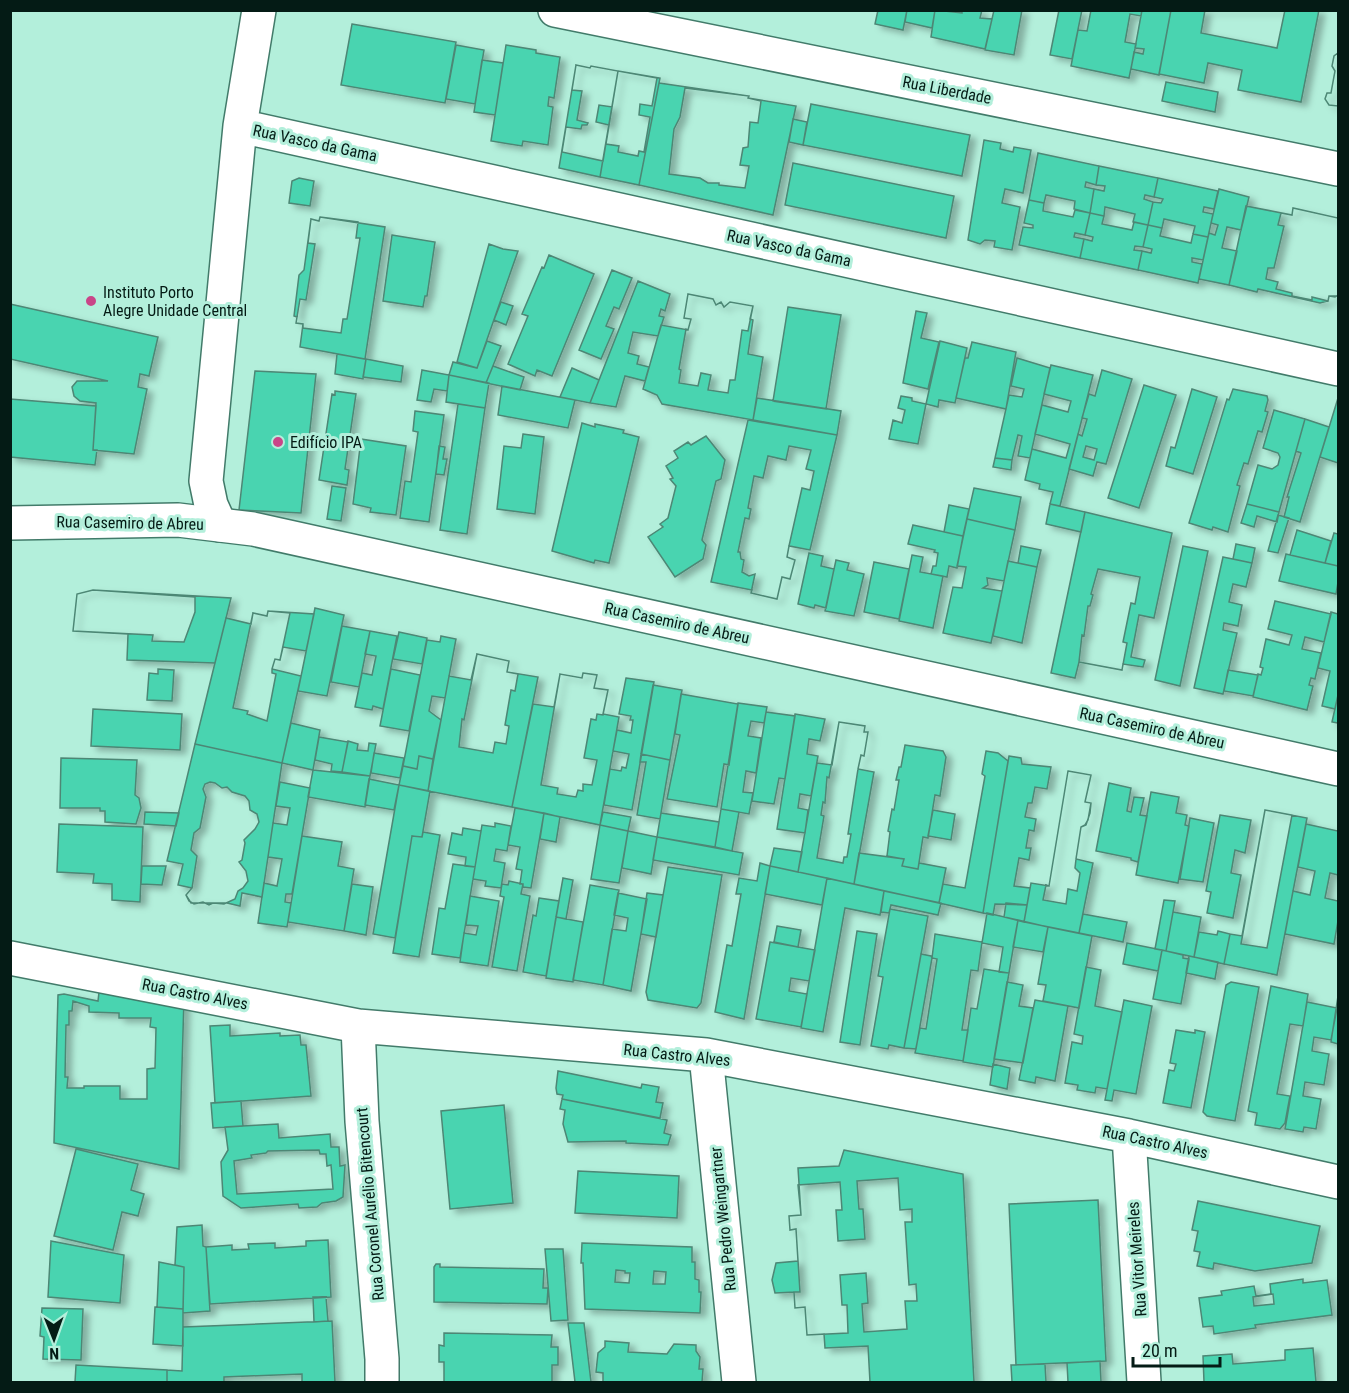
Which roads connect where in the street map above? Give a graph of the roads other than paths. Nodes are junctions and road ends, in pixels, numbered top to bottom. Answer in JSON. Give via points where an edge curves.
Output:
{"nodes":[{"id":1,"x":259,"y":10,"type":"edge"},
{"id":2,"x":555,"y":10,"type":"edge"},
{"id":3,"x":240,"y":126,"type":"junction"},
{"id":4,"x":1338,"y":169,"type":"edge"},
{"id":5,"x":1338,"y":369,"type":"edge"},
{"id":6,"x":206,"y":482,"type":"junction"},
{"id":7,"x":178,"y":520,"type":"junction"},
{"id":8,"x":11,"y":523,"type":"edge"},
{"id":9,"x":220,"y":525,"type":"junction"},
{"id":10,"x":10,"y":536,"type":"edge"},
{"id":11,"x":1338,"y":769,"type":"edge"},
{"id":12,"x":10,"y":958,"type":"edge"},
{"id":13,"x":358,"y":1026,"type":"junction"},
{"id":14,"x":706,"y":1055,"type":"junction"},
{"id":15,"x":1129,"y":1136,"type":"junction"},
{"id":16,"x":1338,"y":1182,"type":"edge"},
{"id":17,"x":382,"y":1383,"type":"edge"},
{"id":18,"x":740,"y":1383,"type":"edge"},
{"id":19,"x":1144,"y":1383,"type":"edge"}],
"edges":[{"from":1,"to":3,"type":"street"},
{"from":2,"to":4,"type":"street","name":"Rua Liberdade"},
{"from":3,"to":5,"type":"street","name":"Rua Vasco da Gama"},
{"from":3,"to":6,"type":"street"},
{"from":6,"to":7,"type":"street"},
{"from":6,"to":9,"type":"street"},
{"from":7,"to":8,"type":"street","name":"Rua Casemiro de Abreu"},
{"from":7,"to":9,"type":"street","name":"Rua Casemiro de Abreu"},
{"from":8,"to":10,"type":"street"},
{"from":9,"to":11,"type":"street","name":"Rua Casemiro de Abreu","via":[[253,529]]},
{"from":12,"to":13,"type":"street","name":"Rua Castro Alves"},
{"from":13,"to":14,"type":"street","name":"Rua Castro Alves"},
{"from":13,"to":17,"type":"street","name":"Rua Coronel Aurélio Bitencourt"},
{"from":14,"to":15,"type":"street","name":"Rua Castro Alves"},
{"from":14,"to":18,"type":"street","name":"Rua Pedro Weingartner"},
{"from":15,"to":16,"type":"street","name":"Rua Castro Alves"},
{"from":15,"to":19,"type":"street","name":"Rua Vitor Meireles"}]}
